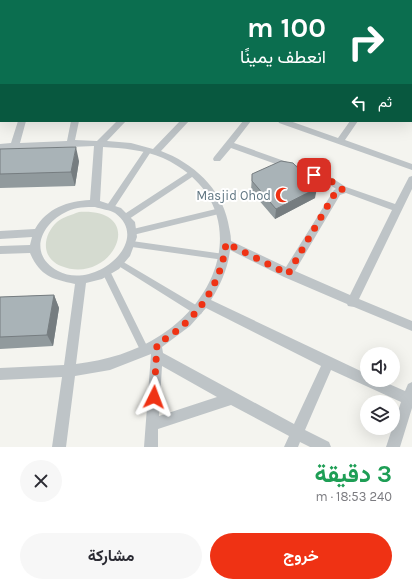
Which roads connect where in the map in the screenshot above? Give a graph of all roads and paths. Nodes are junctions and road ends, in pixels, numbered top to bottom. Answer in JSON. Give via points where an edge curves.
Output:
{"nodes":[{"id":1,"x":22,"y":122,"type":"edge"},
{"id":2,"x":76,"y":122,"type":"edge"},
{"id":3,"x":121,"y":122,"type":"edge"},
{"id":4,"x":184,"y":122,"type":"edge"},
{"id":5,"x":246,"y":122,"type":"edge"},
{"id":6,"x":285,"y":122,"type":"edge"},
{"id":7,"x":353,"y":122,"type":"edge"},
{"id":8,"x":340,"y":141,"type":"junction"},
{"id":9,"x":98,"y":144,"type":"junction"},
{"id":10,"x":229,"y":144,"type":"junction"},
{"id":11,"x":70,"y":145,"type":"junction"},
{"id":12,"x":15,"y":146,"type":"junction"},
{"id":13,"x":0,"y":147,"type":"edge"},
{"id":14,"x":151,"y":151,"type":"junction"},
{"id":15,"x":216,"y":159,"type":"dead end"},
{"id":16,"x":412,"y":167,"type":"edge"},
{"id":17,"x":192,"y":173,"type":"junction"},
{"id":18,"x":412,"y":179,"type":"edge"},
{"id":19,"x":343,"y":190,"type":"junction"},
{"id":20,"x":95,"y":203,"type":"junction"},
{"id":21,"x":111,"y":206,"type":"junction"},
{"id":22,"x":397,"y":208,"type":"junction"},
{"id":23,"x":220,"y":211,"type":"junction"},
{"id":24,"x":126,"y":217,"type":"junction"},
{"id":25,"x":133,"y":232,"type":"junction"},
{"id":26,"x":37,"y":234,"type":"junction"},
{"id":27,"x":0,"y":235,"type":"edge"},
{"id":28,"x":226,"y":243,"type":"junction"},
{"id":29,"x":132,"y":244,"type":"junction"},
{"id":30,"x":34,"y":249,"type":"junction"},
{"id":31,"x":0,"y":250,"type":"edge"},
{"id":32,"x":224,"y":257,"type":"junction"},
{"id":33,"x":120,"y":263,"type":"junction"},
{"id":34,"x":106,"y":272,"type":"junction"},
{"id":35,"x":288,"y":274,"type":"junction"},
{"id":36,"x":81,"y":279,"type":"junction"},
{"id":37,"x":352,"y":303,"type":"junction"},
{"id":38,"x":201,"y":307,"type":"junction"},
{"id":39,"x":412,"y":326,"type":"edge"},
{"id":40,"x":153,"y":350,"type":"junction"},
{"id":41,"x":328,"y":362,"type":"junction"},
{"id":42,"x":68,"y":371,"type":"junction"},
{"id":43,"x":0,"y":374,"type":"edge"},
{"id":44,"x":411,"y":396,"type":"edge"},
{"id":45,"x":232,"y":398,"type":"junction"},
{"id":46,"x":152,"y":425,"type":"junction"},
{"id":47,"x":297,"y":432,"type":"junction"},
{"id":48,"x":59,"y":447,"type":"edge"},
{"id":49,"x":151,"y":447,"type":"edge"},
{"id":50,"x":291,"y":447,"type":"edge"},
{"id":51,"x":324,"y":447,"type":"edge"},
{"id":52,"x":393,"y":447,"type":"edge"}],
"edges":[{"from":1,"to":12,"type":"street"},
{"from":2,"to":11,"type":"street"},
{"from":3,"to":9,"type":"street"},
{"from":4,"to":14,"type":"street"},
{"from":5,"to":10,"type":"street"},
{"from":6,"to":8,"type":"street"},
{"from":7,"to":8,"type":"street"},
{"from":8,"to":16,"type":"street"},
{"from":9,"to":11,"type":"street"},
{"from":9,"to":14,"type":"street","via":[[124,145]]},
{"from":9,"to":20,"type":"street"},
{"from":10,"to":15,"type":"street"},
{"from":10,"to":19,"type":"street","via":[[329,180]]},
{"from":11,"to":12,"type":"street"},
{"from":12,"to":13,"type":"street"},
{"from":14,"to":17,"type":"street"},
{"from":14,"to":21,"type":"street"},
{"from":17,"to":23,"type":"street","via":[[213,196]]},
{"from":17,"to":24,"type":"street"},
{"from":18,"to":22,"type":"street"},
{"from":19,"to":22,"type":"street"},
{"from":19,"to":35,"type":"street","via":[[335,193]]},
{"from":20,"to":21,"type":"street"},
{"from":20,"to":26,"type":"street","via":[[77,204],[60,210],[46,220]]},
{"from":21,"to":24,"type":"street"},
{"from":22,"to":37,"type":"street"},
{"from":23,"to":25,"type":"street"},
{"from":23,"to":28,"type":"street","via":[[225,226]]},
{"from":24,"to":25,"type":"street"},
{"from":25,"to":29,"type":"street"},
{"from":26,"to":27,"type":"street"},
{"from":26,"to":30,"type":"street"},
{"from":28,"to":32,"type":"street"},
{"from":28,"to":35,"type":"street"},
{"from":29,"to":32,"type":"street"},
{"from":29,"to":33,"type":"street"},
{"from":30,"to":31,"type":"street"},
{"from":30,"to":36,"type":"street","via":[[38,262],[49,272],[64,278]]},
{"from":32,"to":38,"type":"street","via":[[214,287]]},
{"from":33,"to":34,"type":"street"},
{"from":33,"to":38,"type":"street"},
{"from":34,"to":36,"type":"street"},
{"from":34,"to":40,"type":"street"},
{"from":35,"to":37,"type":"street"},
{"from":36,"to":42,"type":"street"},
{"from":37,"to":39,"type":"street"},
{"from":38,"to":40,"type":"street","via":[[183,326]]},
{"from":38,"to":41,"type":"street"},
{"from":40,"to":42,"type":"street","via":[[95,368]]},
{"from":40,"to":45,"type":"street"},
{"from":40,"to":46,"type":"street"},
{"from":41,"to":44,"type":"street"},
{"from":41,"to":47,"type":"street"},
{"from":42,"to":43,"type":"street"},
{"from":42,"to":48,"type":"street"},
{"from":44,"to":52,"type":"street"},
{"from":45,"to":46,"type":"street"},
{"from":45,"to":47,"type":"street"},
{"from":46,"to":49,"type":"street"},
{"from":47,"to":50,"type":"street"},
{"from":47,"to":51,"type":"street"}]}
